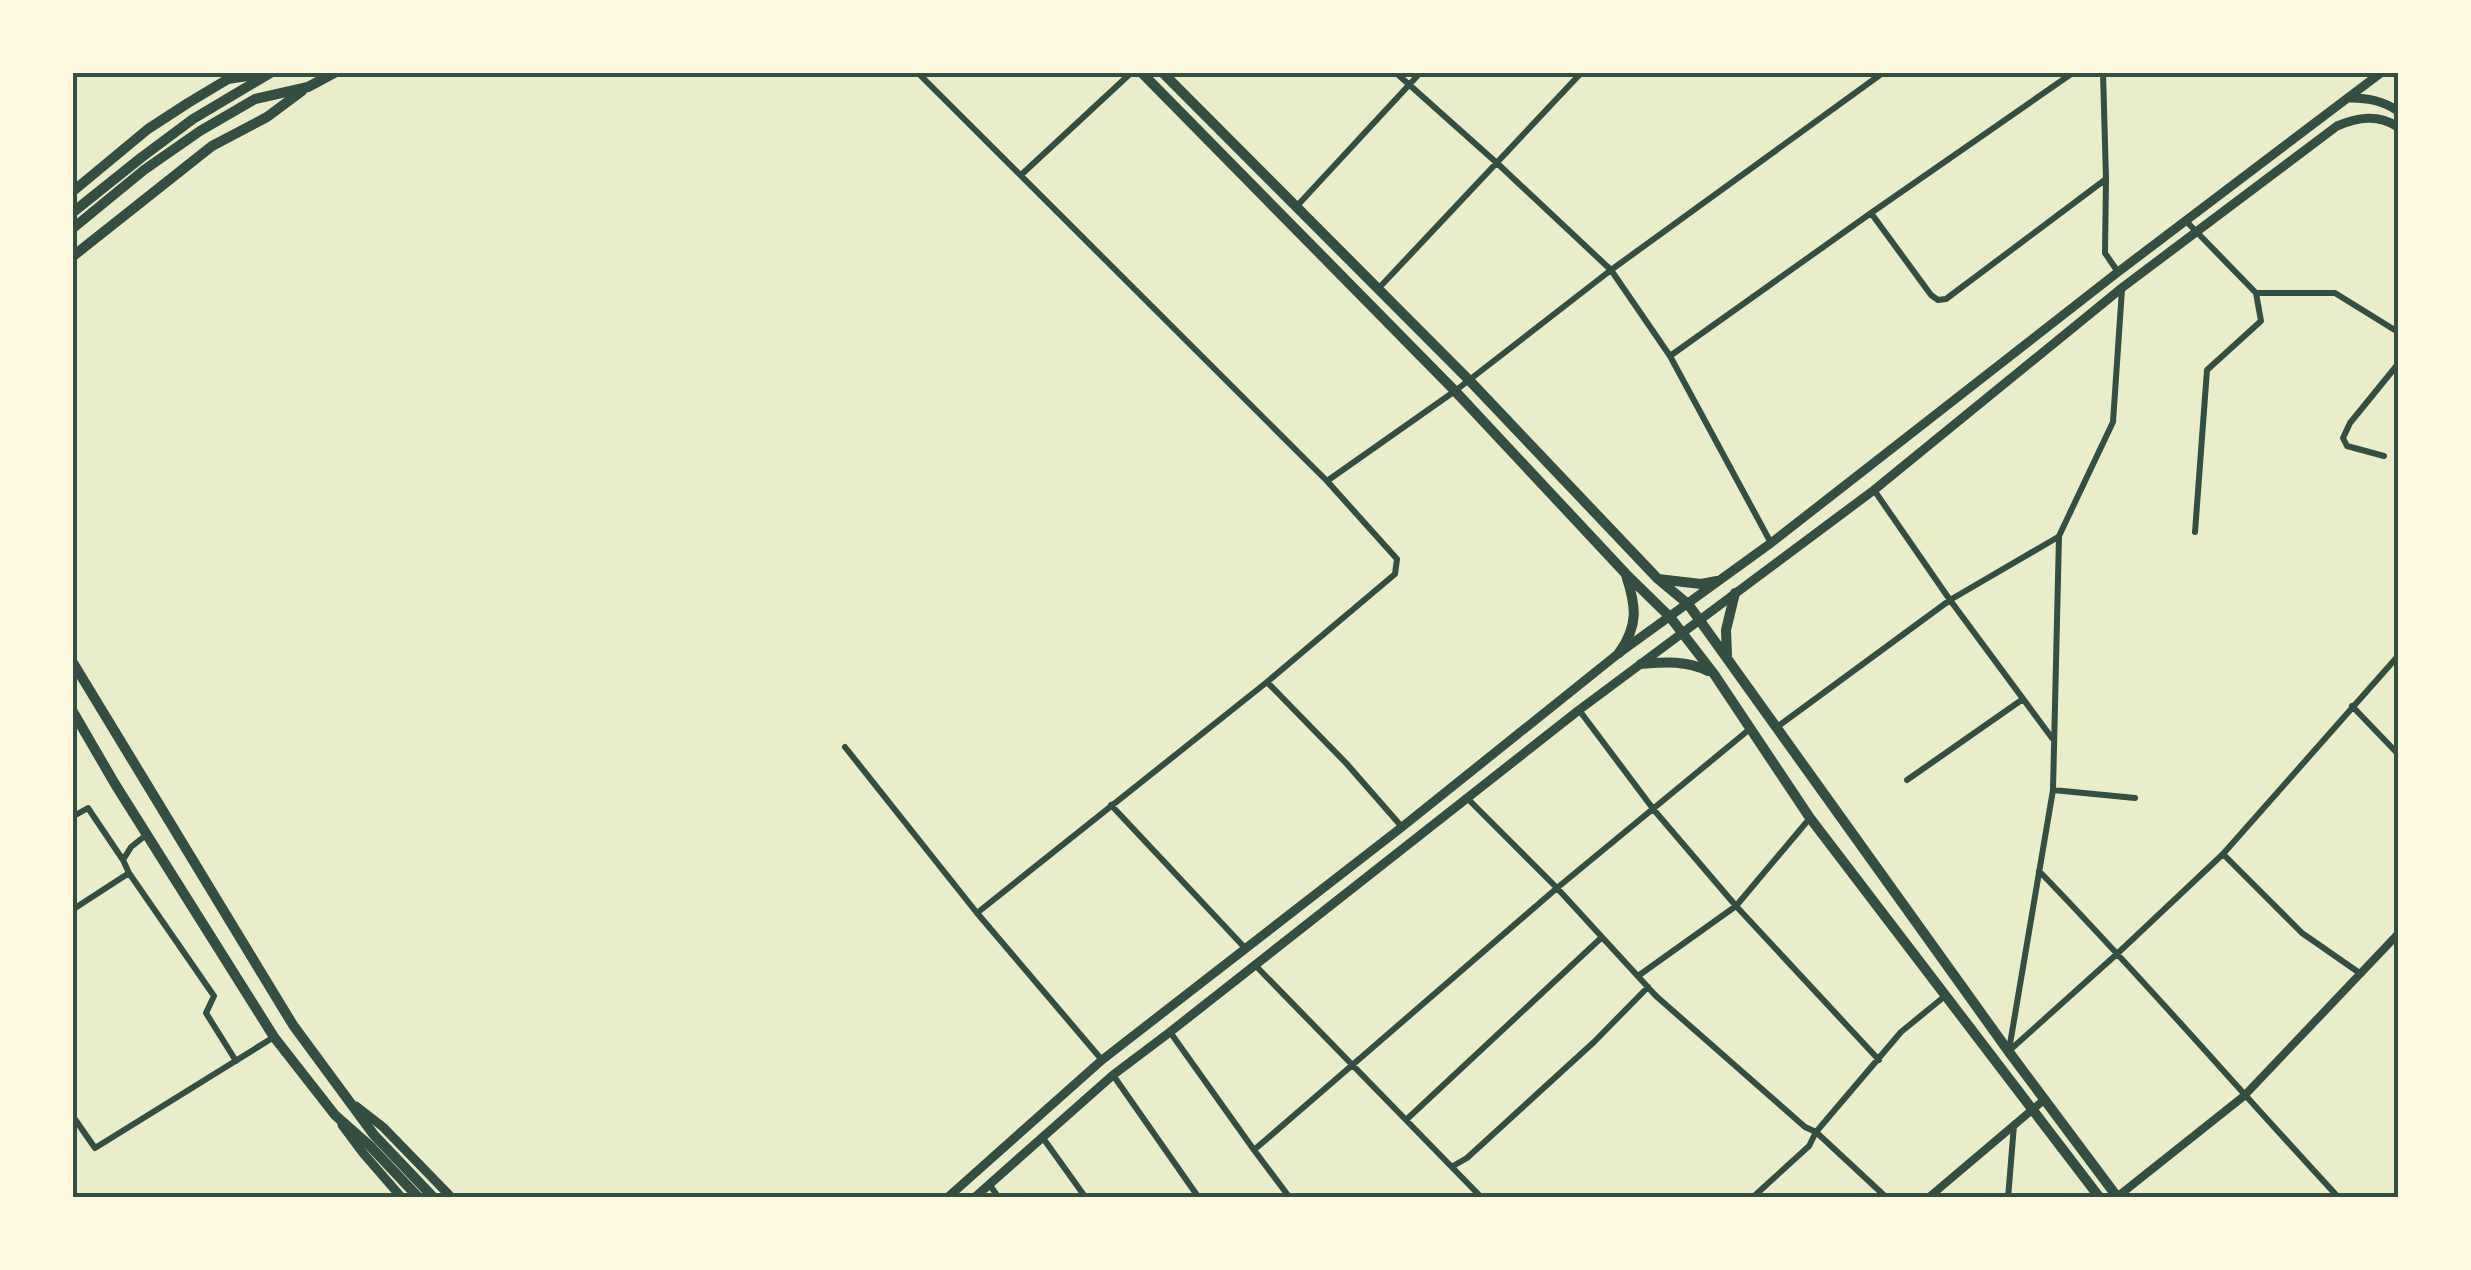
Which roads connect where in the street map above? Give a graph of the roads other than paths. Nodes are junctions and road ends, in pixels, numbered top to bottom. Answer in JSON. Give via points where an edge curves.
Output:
{"nodes":[{"id":1,"x":270,"y":72,"type":"edge"},
{"id":2,"x":336,"y":72,"type":"edge"},
{"id":3,"x":917,"y":72,"type":"edge"},
{"id":4,"x":1132,"y":72,"type":"edge"},
{"id":5,"x":1141,"y":72,"type":"edge"},
{"id":6,"x":1162,"y":72,"type":"edge"},
{"id":7,"x":1395,"y":72,"type":"edge"},
{"id":8,"x":1421,"y":72,"type":"edge"},
{"id":9,"x":1582,"y":72,"type":"edge"},
{"id":10,"x":1884,"y":72,"type":"edge"},
{"id":11,"x":2074,"y":72,"type":"edge"},
{"id":12,"x":2103,"y":72,"type":"edge"},
{"id":13,"x":2382,"y":72,"type":"edge"},
{"id":14,"x":1408,"y":84,"type":"junction"},
{"id":15,"x":308,"y":87,"type":"junction"},
{"id":16,"x":2348,"y":98,"type":"junction"},
{"id":17,"x":2398,"y":111,"type":"edge"},
{"id":18,"x":2398,"y":127,"type":"edge"},
{"id":19,"x":1498,"y":164,"type":"junction"},
{"id":20,"x":1021,"y":175,"type":"junction"},
{"id":21,"x":2106,"y":178,"type":"junction"},
{"id":22,"x":72,"y":192,"type":"edge"},
{"id":23,"x":1296,"y":207,"type":"junction"},
{"id":24,"x":72,"y":213,"type":"edge"},
{"id":25,"x":1871,"y":213,"type":"junction"},
{"id":26,"x":2185,"y":221,"type":"junction"},
{"id":27,"x":72,"y":229,"type":"edge"},
{"id":28,"x":2198,"y":231,"type":"junction"},
{"id":29,"x":72,"y":257,"type":"edge"},
{"id":30,"x":1611,"y":270,"type":"junction"},
{"id":31,"x":2118,"y":272,"type":"junction"},
{"id":32,"x":2122,"y":287,"type":"junction"},
{"id":33,"x":1378,"y":289,"type":"junction"},
{"id":34,"x":2256,"y":293,"type":"junction"},
{"id":35,"x":2398,"y":332,"type":"edge"},
{"id":36,"x":1670,"y":356,"type":"junction"},
{"id":37,"x":2398,"y":364,"type":"edge"},
{"id":38,"x":1469,"y":380,"type":"junction"},
{"id":39,"x":1455,"y":391,"type":"junction"},
{"id":40,"x":2384,"y":456,"type":"dead end"},
{"id":41,"x":1327,"y":481,"type":"junction"},
{"id":42,"x":1874,"y":490,"type":"junction"},
{"id":43,"x":2195,"y":532,"type":"dead end"},
{"id":44,"x":2059,"y":536,"type":"junction"},
{"id":45,"x":1771,"y":543,"type":"junction"},
{"id":46,"x":1626,"y":574,"type":"junction"},
{"id":47,"x":1658,"y":579,"type":"junction"},
{"id":48,"x":1717,"y":581,"type":"junction"},
{"id":49,"x":1735,"y":593,"type":"junction"},
{"id":50,"x":1950,"y":600,"type":"junction"},
{"id":51,"x":1688,"y":604,"type":"junction"},
{"id":52,"x":1670,"y":617,"type":"junction"},
{"id":53,"x":1700,"y":619,"type":"junction"},
{"id":54,"x":1682,"y":632,"type":"junction"},
{"id":55,"x":1619,"y":653,"type":"junction"},
{"id":56,"x":2398,"y":656,"type":"edge"},
{"id":57,"x":1728,"y":660,"type":"junction"},
{"id":58,"x":72,"y":661,"type":"edge"},
{"id":59,"x":1641,"y":664,"type":"junction"},
{"id":60,"x":1714,"y":674,"type":"junction"},
{"id":61,"x":1266,"y":682,"type":"junction"},
{"id":62,"x":2023,"y":698,"type":"junction"},
{"id":63,"x":2352,"y":706,"type":"junction"},
{"id":64,"x":72,"y":710,"type":"edge"},
{"id":65,"x":1579,"y":710,"type":"junction"},
{"id":66,"x":1776,"y":727,"type":"junction"},
{"id":67,"x":1751,"y":728,"type":"junction"},
{"id":68,"x":2053,"y":739,"type":"junction"},
{"id":69,"x":845,"y":747,"type":"dead end"},
{"id":70,"x":2398,"y":754,"type":"edge"},
{"id":71,"x":1908,"y":780,"type":"dead end"},
{"id":72,"x":2053,"y":790,"type":"junction"},
{"id":73,"x":1467,"y":798,"type":"junction"},
{"id":74,"x":2135,"y":798,"type":"dead end"},
{"id":75,"x":1110,"y":804,"type":"junction"},
{"id":76,"x":1654,"y":810,"type":"junction"},
{"id":77,"x":72,"y":817,"type":"edge"},
{"id":78,"x":1810,"y":818,"type":"junction"},
{"id":79,"x":1402,"y":827,"type":"junction"},
{"id":80,"x":147,"y":834,"type":"junction"},
{"id":81,"x":2222,"y":854,"type":"junction"},
{"id":82,"x":123,"y":860,"type":"junction"},
{"id":83,"x":2038,"y":870,"type":"junction"},
{"id":84,"x":129,"y":873,"type":"junction"},
{"id":85,"x":1557,"y":888,"type":"junction"},
{"id":86,"x":1736,"y":906,"type":"junction"},
{"id":87,"x":72,"y":910,"type":"edge"},
{"id":88,"x":978,"y":914,"type":"junction"},
{"id":89,"x":2398,"y":934,"type":"edge"},
{"id":90,"x":1601,"y":938,"type":"junction"},
{"id":91,"x":1245,"y":948,"type":"junction"},
{"id":92,"x":2118,"y":953,"type":"junction"},
{"id":93,"x":1255,"y":965,"type":"junction"},
{"id":94,"x":2362,"y":975,"type":"junction"},
{"id":95,"x":1638,"y":976,"type":"junction"},
{"id":96,"x":1648,"y":987,"type":"junction"},
{"id":97,"x":1945,"y":996,"type":"junction"},
{"id":98,"x":1170,"y":1032,"type":"junction"},
{"id":99,"x":274,"y":1037,"type":"junction"},
{"id":100,"x":2009,"y":1052,"type":"junction"},
{"id":101,"x":1102,"y":1060,"type":"junction"},
{"id":102,"x":1878,"y":1060,"type":"junction"},
{"id":103,"x":236,"y":1062,"type":"junction"},
{"id":104,"x":1352,"y":1066,"type":"junction"},
{"id":105,"x":1112,"y":1075,"type":"junction"},
{"id":106,"x":2244,"y":1096,"type":"junction"},
{"id":107,"x":2045,"y":1099,"type":"junction"},
{"id":108,"x":347,"y":1100,"type":"junction"},
{"id":109,"x":2031,"y":1110,"type":"junction"},
{"id":110,"x":335,"y":1114,"type":"junction"},
{"id":111,"x":72,"y":1116,"type":"edge"},
{"id":112,"x":1406,"y":1120,"type":"junction"},
{"id":113,"x":2014,"y":1123,"type":"junction"},
{"id":114,"x":1816,"y":1132,"type":"junction"},
{"id":115,"x":1042,"y":1136,"type":"junction"},
{"id":116,"x":372,"y":1141,"type":"junction"},
{"id":117,"x":1254,"y":1150,"type":"junction"},
{"id":118,"x":1453,"y":1166,"type":"junction"},
{"id":119,"x":989,"y":1184,"type":"junction"},
{"id":120,"x":2117,"y":1197,"type":"edge"},
{"id":121,"x":402,"y":1198,"type":"edge"},
{"id":122,"x":419,"y":1198,"type":"edge"},
{"id":123,"x":434,"y":1198,"type":"edge"},
{"id":124,"x":452,"y":1198,"type":"edge"},
{"id":125,"x":948,"y":1198,"type":"edge"},
{"id":126,"x":974,"y":1198,"type":"edge"},
{"id":127,"x":999,"y":1198,"type":"edge"},
{"id":128,"x":1086,"y":1198,"type":"edge"},
{"id":129,"x":1199,"y":1198,"type":"edge"},
{"id":130,"x":1290,"y":1198,"type":"edge"},
{"id":131,"x":1482,"y":1198,"type":"edge"},
{"id":132,"x":1752,"y":1198,"type":"edge"},
{"id":133,"x":1887,"y":1198,"type":"edge"},
{"id":134,"x":1928,"y":1198,"type":"edge"},
{"id":135,"x":2008,"y":1198,"type":"edge"},
{"id":136,"x":2100,"y":1198,"type":"edge"},
{"id":137,"x":2338,"y":1198,"type":"edge"}],
"edges":[{"from":1,"to":22,"type":"main road","via":[[228,80],[188,103]]},
{"from":1,"to":24,"type":"main road","via":[[193,119]]},
{"from":2,"to":15,"type":"main road"},
{"from":3,"to":20,"type":"street"},
{"from":4,"to":20,"type":"street"},
{"from":5,"to":39,"type":"main road"},
{"from":6,"to":23,"type":"main road"},
{"from":7,"to":14,"type":"street"},
{"from":8,"to":14,"type":"street"},
{"from":9,"to":19,"type":"street"},
{"from":10,"to":30,"type":"street"},
{"from":11,"to":25,"type":"street"},
{"from":12,"to":21,"type":"street"},
{"from":13,"to":16,"type":"main road"},
{"from":14,"to":19,"type":"street"},
{"from":14,"to":23,"type":"street"},
{"from":15,"to":27,"type":"main road","via":[[255,99],[200,130]]},
{"from":15,"to":29,"type":"main road","via":[[212,146]]},
{"from":16,"to":17,"type":"main road","via":[[2368,98]]},
{"from":16,"to":26,"type":"main road"},
{"from":18,"to":28,"type":"main road","via":[[2370,118],[2336,126]]},
{"from":19,"to":30,"type":"street"},
{"from":19,"to":33,"type":"street"},
{"from":20,"to":41,"type":"street"},
{"from":21,"to":25,"type":"street","via":[[1946,299],[1931,295]]},
{"from":21,"to":31,"type":"street","via":[[2105,254]]},
{"from":23,"to":33,"type":"main road"},
{"from":25,"to":36,"type":"street"},
{"from":26,"to":28,"type":"street"},
{"from":26,"to":31,"type":"main road"},
{"from":28,"to":32,"type":"main road"},
{"from":28,"to":34,"type":"street"},
{"from":30,"to":36,"type":"street"},
{"from":30,"to":38,"type":"street"},
{"from":31,"to":45,"type":"main road"},
{"from":32,"to":42,"type":"main road"},
{"from":32,"to":44,"type":"street","via":[[2113,422]]},
{"from":33,"to":38,"type":"main road"},
{"from":34,"to":35,"type":"street","via":[[2335,294]]},
{"from":34,"to":43,"type":"street","via":[[2261,321],[2207,370]]},
{"from":36,"to":45,"type":"street"},
{"from":37,"to":40,"type":"street","via":[[2343,438],[2347,446]]},
{"from":38,"to":39,"type":"street"},
{"from":38,"to":47,"type":"main road"},
{"from":39,"to":41,"type":"street"},
{"from":39,"to":46,"type":"main road"},
{"from":41,"to":61,"type":"street","via":[[1397,558],[1394,574]]},
{"from":42,"to":49,"type":"main road"},
{"from":42,"to":50,"type":"street"},
{"from":44,"to":50,"type":"street"},
{"from":44,"to":68,"type":"street"},
{"from":45,"to":48,"type":"main road"},
{"from":46,"to":52,"type":"main road"},
{"from":46,"to":55,"type":"main road","via":[[1636,609]]},
{"from":47,"to":48,"type":"main road"},
{"from":47,"to":51,"type":"main road"},
{"from":48,"to":51,"type":"main road"},
{"from":49,"to":53,"type":"main road"},
{"from":49,"to":57,"type":"main road","via":[[1726,630]]},
{"from":50,"to":62,"type":"street"},
{"from":50,"to":66,"type":"street"},
{"from":51,"to":52,"type":"main road"},
{"from":51,"to":53,"type":"main road"},
{"from":52,"to":54,"type":"main road"},
{"from":52,"to":55,"type":"main road"},
{"from":53,"to":54,"type":"main road"},
{"from":53,"to":57,"type":"main road"},
{"from":54,"to":59,"type":"main road"},
{"from":54,"to":60,"type":"main road"},
{"from":55,"to":79,"type":"main road"},
{"from":56,"to":63,"type":"street"},
{"from":57,"to":66,"type":"main road"},
{"from":58,"to":108,"type":"main road","via":[[293,1025]]},
{"from":59,"to":60,"type":"main road","via":[[1696,664]]},
{"from":59,"to":65,"type":"main road"},
{"from":60,"to":67,"type":"main road"},
{"from":61,"to":75,"type":"street"},
{"from":61,"to":79,"type":"street"},
{"from":62,"to":68,"type":"street"},
{"from":62,"to":71,"type":"street"},
{"from":63,"to":70,"type":"street"},
{"from":63,"to":81,"type":"street"},
{"from":64,"to":80,"type":"main road"},
{"from":65,"to":73,"type":"main road"},
{"from":65,"to":76,"type":"street"},
{"from":66,"to":100,"type":"main road"},
{"from":67,"to":76,"type":"street"},
{"from":67,"to":78,"type":"main road"},
{"from":68,"to":72,"type":"street"},
{"from":69,"to":88,"type":"street"},
{"from":72,"to":74,"type":"street"},
{"from":72,"to":83,"type":"street"},
{"from":73,"to":85,"type":"street"},
{"from":73,"to":93,"type":"main road"},
{"from":75,"to":88,"type":"street"},
{"from":75,"to":91,"type":"street"},
{"from":76,"to":85,"type":"street"},
{"from":76,"to":86,"type":"street"},
{"from":77,"to":82,"type":"street","via":[[88,808]]},
{"from":78,"to":86,"type":"street"},
{"from":78,"to":97,"type":"main road"},
{"from":79,"to":91,"type":"main road"},
{"from":80,"to":82,"type":"street"},
{"from":80,"to":99,"type":"main road"},
{"from":81,"to":92,"type":"street"},
{"from":81,"to":94,"type":"street","via":[[2302,934]]},
{"from":82,"to":84,"type":"street"},
{"from":83,"to":92,"type":"street"},
{"from":83,"to":100,"type":"street"},
{"from":84,"to":87,"type":"street"},
{"from":84,"to":103,"type":"street","via":[[214,996],[206,1013]]},
{"from":85,"to":90,"type":"street"},
{"from":85,"to":104,"type":"street"},
{"from":86,"to":95,"type":"street"},
{"from":86,"to":102,"type":"street"},
{"from":88,"to":101,"type":"street"},
{"from":89,"to":94,"type":"street"},
{"from":90,"to":95,"type":"street"},
{"from":90,"to":112,"type":"street"},
{"from":91,"to":101,"type":"main road"},
{"from":92,"to":100,"type":"street"},
{"from":92,"to":106,"type":"street"},
{"from":93,"to":98,"type":"main road"},
{"from":93,"to":104,"type":"street"},
{"from":94,"to":106,"type":"street"},
{"from":95,"to":96,"type":"street"},
{"from":96,"to":114,"type":"street"},
{"from":96,"to":118,"type":"street"},
{"from":97,"to":102,"type":"street"},
{"from":97,"to":109,"type":"main road"},
{"from":98,"to":105,"type":"main road"},
{"from":98,"to":117,"type":"street"},
{"from":99,"to":103,"type":"street"},
{"from":99,"to":110,"type":"main road"},
{"from":100,"to":107,"type":"main road"},
{"from":101,"to":105,"type":"main road"},
{"from":101,"to":125,"type":"main road"},
{"from":102,"to":114,"type":"street"},
{"from":103,"to":111,"type":"street","via":[[95,1148]]},
{"from":104,"to":112,"type":"street"},
{"from":104,"to":117,"type":"street"},
{"from":105,"to":115,"type":"main road"},
{"from":105,"to":129,"type":"street"},
{"from":106,"to":120,"type":"street"},
{"from":106,"to":137,"type":"street"},
{"from":107,"to":109,"type":"street"},
{"from":107,"to":120,"type":"main road"},
{"from":108,"to":116,"type":"main road"},
{"from":108,"to":124,"type":"main road"},
{"from":109,"to":113,"type":"street"},
{"from":109,"to":136,"type":"main road"},
{"from":110,"to":116,"type":"main road"},
{"from":110,"to":121,"type":"main road"},
{"from":112,"to":118,"type":"street"},
{"from":113,"to":134,"type":"street"},
{"from":113,"to":135,"type":"street"},
{"from":114,"to":132,"type":"street"},
{"from":114,"to":133,"type":"street"},
{"from":115,"to":119,"type":"main road"},
{"from":115,"to":128,"type":"street"},
{"from":116,"to":122,"type":"main road"},
{"from":116,"to":123,"type":"main road"},
{"from":117,"to":130,"type":"street"},
{"from":118,"to":131,"type":"street"},
{"from":119,"to":126,"type":"main road"},
{"from":119,"to":127,"type":"street"}]}
